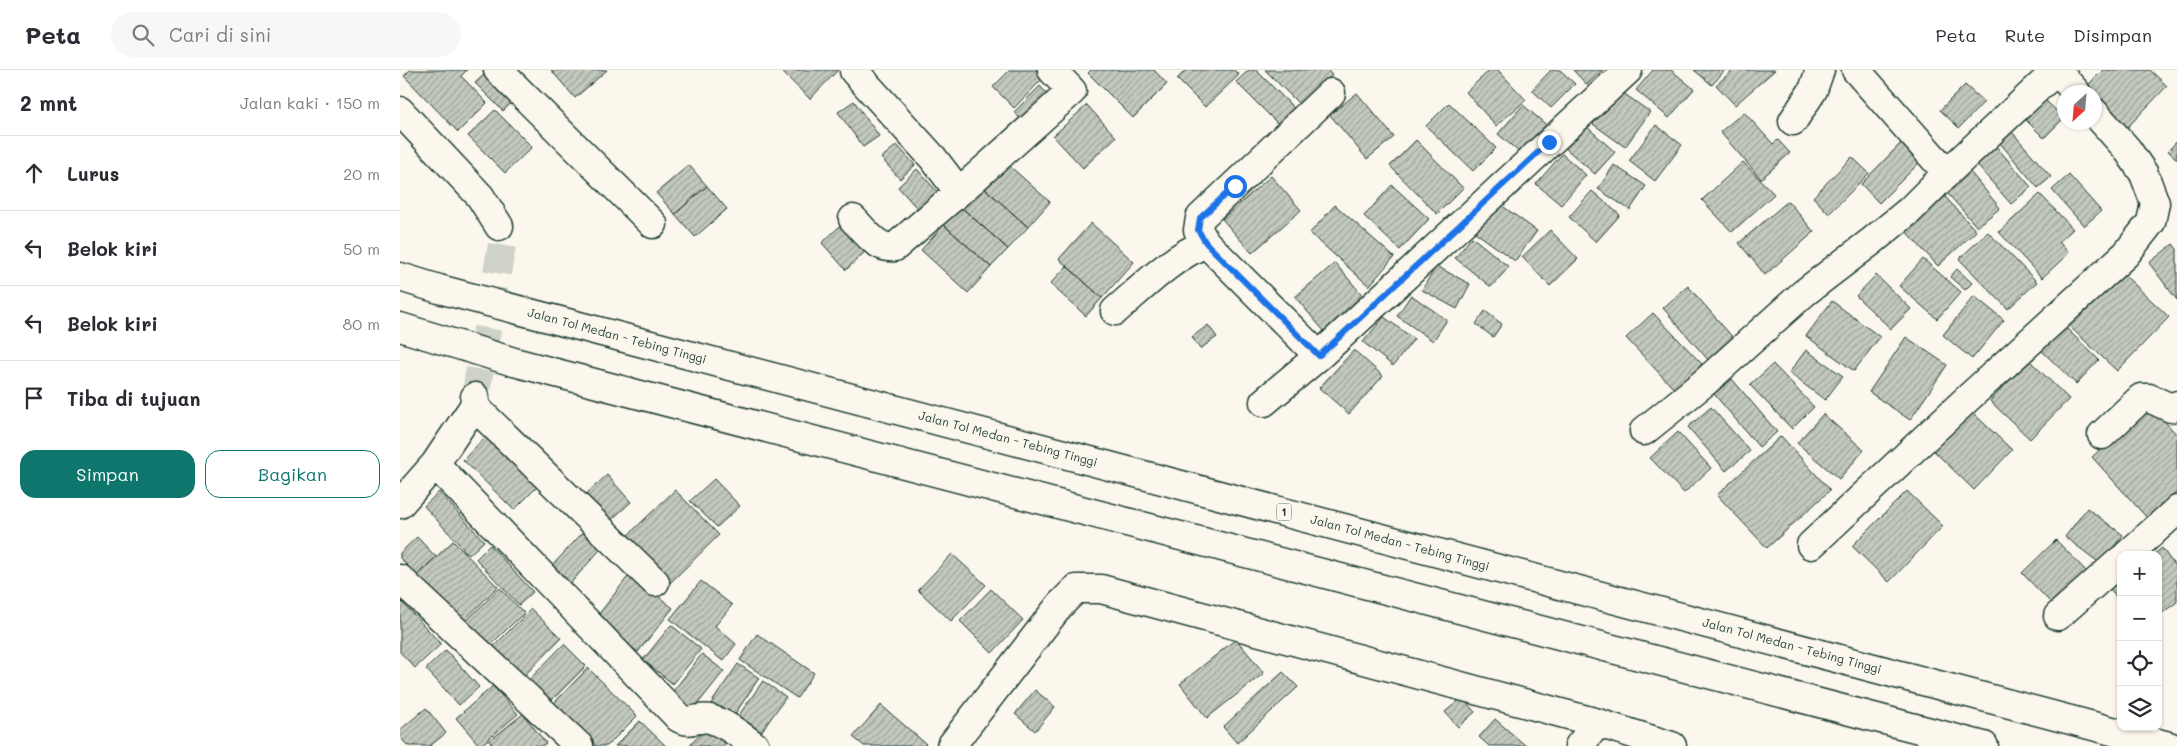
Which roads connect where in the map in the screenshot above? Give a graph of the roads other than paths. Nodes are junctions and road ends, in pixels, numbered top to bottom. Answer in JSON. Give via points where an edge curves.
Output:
{"nodes":[{"id":1,"x":498,"y":70,"type":"edge"},
{"id":2,"x":1052,"y":70,"type":"edge"},
{"id":3,"x":1628,"y":70,"type":"edge"},
{"id":4,"x":1820,"y":70,"type":"edge"},
{"id":5,"x":1856,"y":70,"type":"edge"},
{"id":6,"x":2056,"y":70,"type":"edge"},
{"id":7,"x":854,"y":71,"type":"dead end"},
{"id":8,"x":2070,"y":85,"type":"edge"},
{"id":9,"x":1331,"y":93,"type":"dead end"},
{"id":10,"x":400,"y":111,"type":"edge"},
{"id":11,"x":1793,"y":121,"type":"dead end"},
{"id":12,"x":2102,"y":121,"type":"edge"},
{"id":13,"x":1947,"y":173,"type":"junction"},
{"id":14,"x":959,"y":192,"type":"junction"},
{"id":15,"x":853,"y":219,"type":"dead end"},
{"id":16,"x":653,"y":224,"type":"dead end"},
{"id":17,"x":499,"y":226,"type":"tunnel mouth"},
{"id":18,"x":1206,"y":243,"type":"junction"},
{"id":19,"x":400,"y":277,"type":"edge"},
{"id":20,"x":1115,"y":311,"type":"dead end"},
{"id":21,"x":400,"y":327,"type":"edge"},
{"id":22,"x":1319,"y":356,"type":"junction"},
{"id":23,"x":1264,"y":402,"type":"dead end"},
{"id":24,"x":2177,"y":405,"type":"edge"},
{"id":25,"x":1644,"y":431,"type":"dead end"},
{"id":26,"x":2102,"y":434,"type":"dead end"},
{"id":27,"x":435,"y":464,"type":"junction"},
{"id":28,"x":400,"y":504,"type":"edge"},
{"id":29,"x":2177,"y":510,"type":"edge"},
{"id":30,"x":1811,"y":545,"type":"dead end"},
{"id":31,"x":2131,"y":551,"type":"edge"},
{"id":32,"x":2117,"y":564,"type":"edge"},
{"id":33,"x":400,"y":579,"type":"edge"},
{"id":34,"x":655,"y":582,"type":"dead end"},
{"id":35,"x":2058,"y":616,"type":"dead end"},
{"id":36,"x":1598,"y":723,"type":"junction"},
{"id":37,"x":579,"y":746,"type":"edge"},
{"id":38,"x":755,"y":746,"type":"edge"},
{"id":39,"x":951,"y":746,"type":"edge"},
{"id":40,"x":1579,"y":746,"type":"edge"},
{"id":41,"x":1672,"y":746,"type":"edge"},
{"id":42,"x":1984,"y":746,"type":"edge"},
{"id":43,"x":2168,"y":746,"type":"edge"}],
"edges":[{"from":1,"to":16,"type":"main road"},
{"from":2,"to":14,"type":"main road","via":[[1072,91]]},
{"from":3,"to":22,"type":"main road"},
{"from":4,"to":11,"type":"main road","via":[[1813,90]]},
{"from":5,"to":13,"type":"main road"},
{"from":6,"to":8,"type":"main road"},
{"from":6,"to":13,"type":"main road"},
{"from":7,"to":14,"type":"main road","via":[[933,158]]},
{"from":9,"to":18,"type":"main road","via":[[1200,218],[1198,230]]},
{"from":10,"to":17,"type":"main road","via":[[480,196]]},
{"from":12,"to":30,"type":"main road","via":[[2144,174],[2155,203],[2151,222],[2126,254]]},
{"from":13,"to":25,"type":"main road","via":[[1910,210],[1804,293],[1705,382]]},
{"from":14,"to":15,"type":"main road","via":[[896,248],[880,246]]},
{"from":18,"to":20,"type":"main road","via":[[1162,271]]},
{"from":18,"to":22,"type":"main road"},
{"from":19,"to":43,"type":"main road","name":"Jalan Tol Medan - Tebing Tinggi","number":"1"},
{"from":21,"to":42,"type":"main road","via":[[514,362]]},
{"from":22,"to":23,"type":"main road"},
{"from":24,"to":26,"type":"main road","via":[[2171,408],[2149,398],[2141,398]]},
{"from":27,"to":28,"type":"main road"},
{"from":27,"to":34,"type":"main road","via":[[475,401]]},
{"from":27,"to":38,"type":"main road","via":[[679,718],[688,722],[709,719],[726,726]]},
{"from":29,"to":31,"type":"main road"},
{"from":32,"to":35,"type":"main road"},
{"from":33,"to":37,"type":"main road"},
{"from":36,"to":39,"type":"main road","via":[[1101,589],[1076,589],[1060,605]]},
{"from":36,"to":40,"type":"main road"},
{"from":36,"to":41,"type":"main road"}]}
